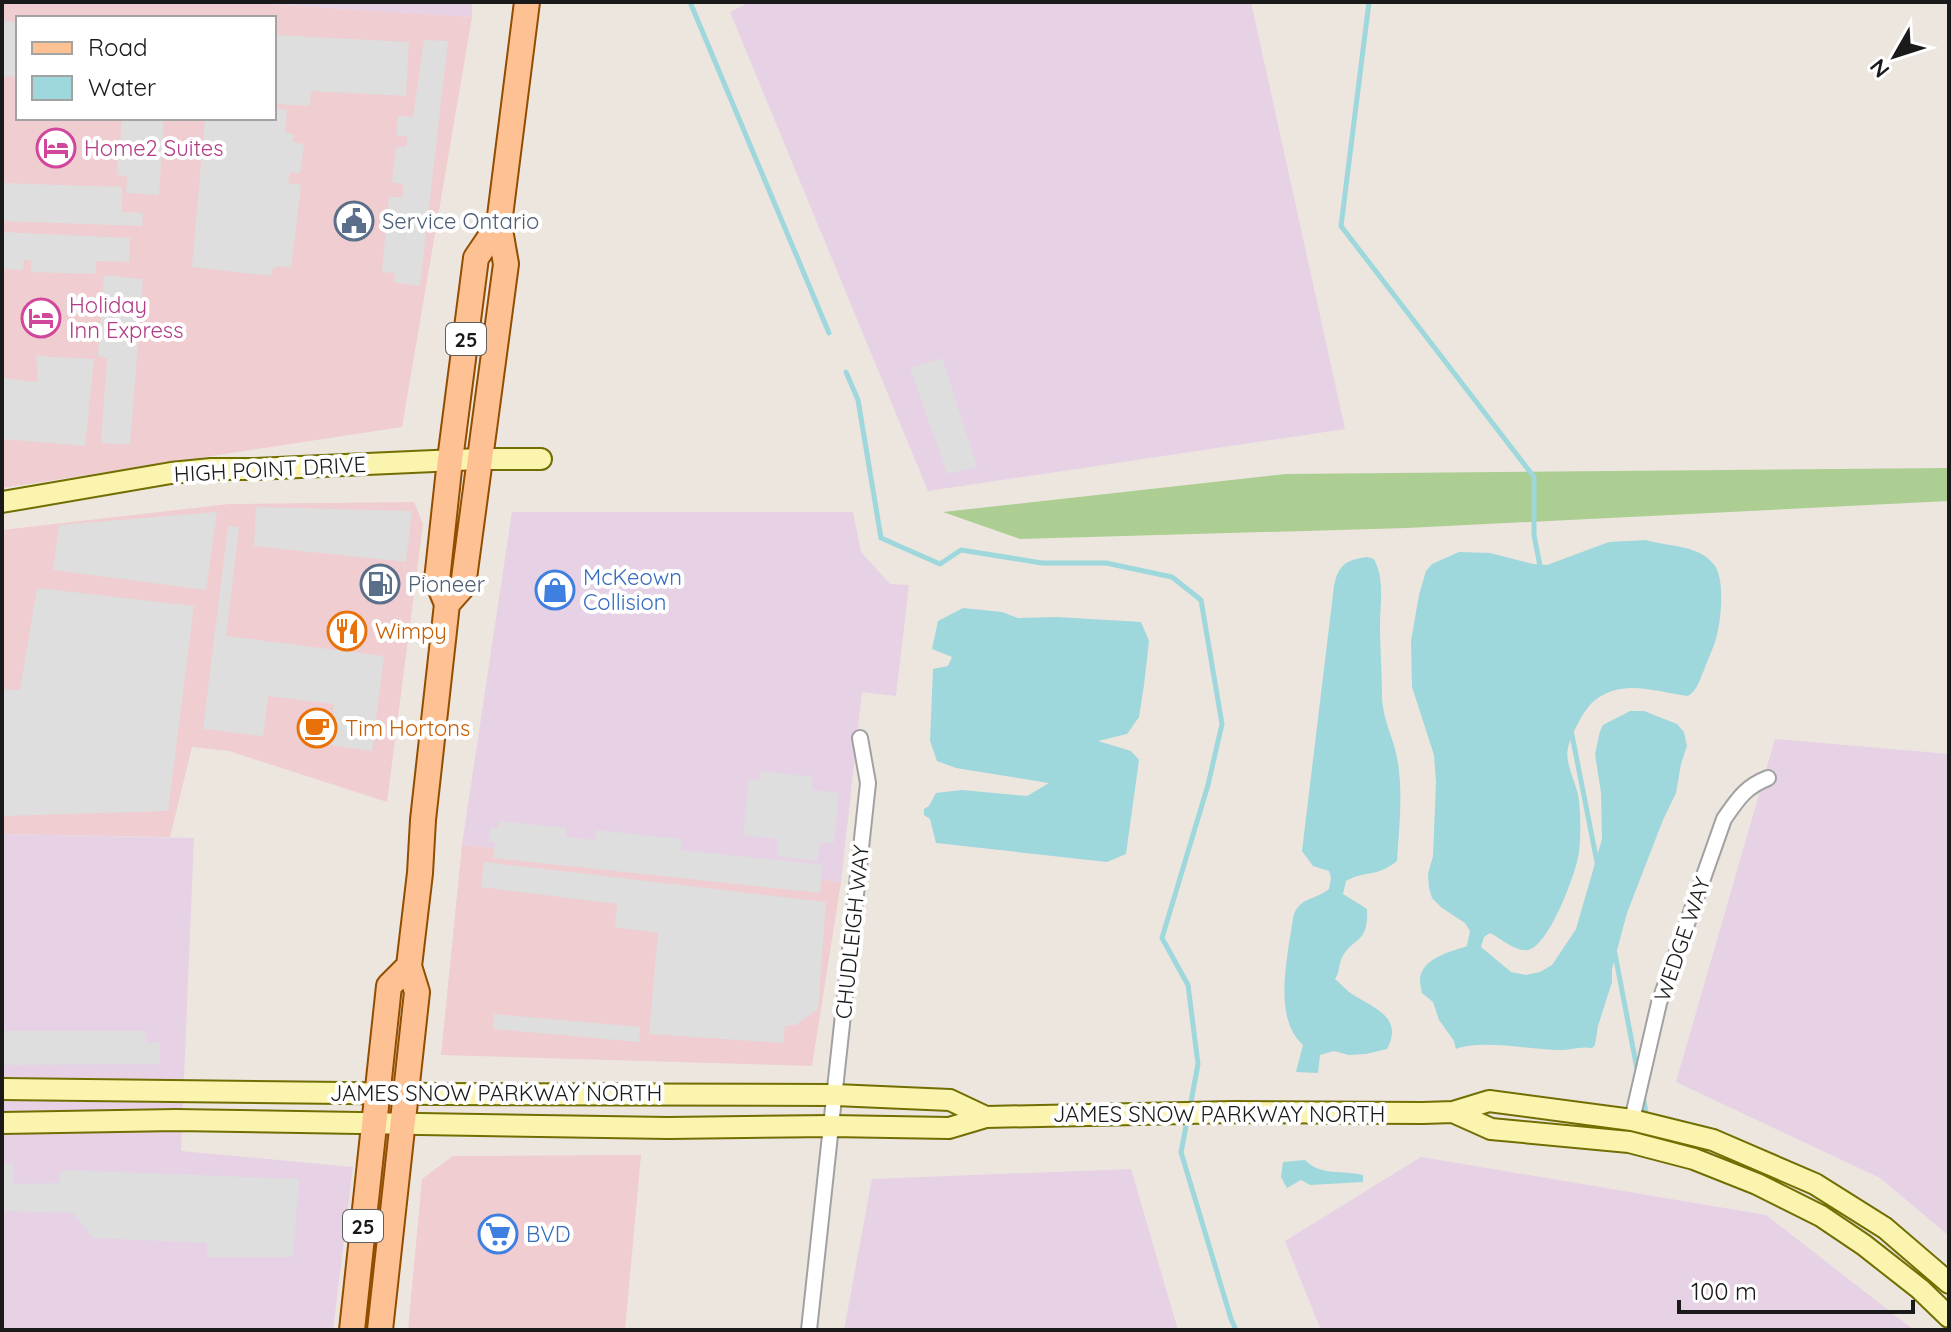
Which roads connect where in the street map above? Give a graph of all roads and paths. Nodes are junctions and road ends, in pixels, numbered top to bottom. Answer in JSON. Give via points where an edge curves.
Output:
{"nodes":[{"id":1,"x":527,"y":2,"type":"edge"},
{"id":2,"x":499,"y":224,"type":"junction"},
{"id":3,"x":479,"y":459,"type":"junction"},
{"id":4,"x":541,"y":459,"type":"dead end"},
{"id":5,"x":450,"y":460,"type":"junction"},
{"id":6,"x":2,"y":502,"type":"edge"},
{"id":7,"x":447,"y":604,"type":"junction"},
{"id":8,"x":860,"y":738,"type":"dead end"},
{"id":9,"x":1768,"y":778,"type":"dead end"},
{"id":10,"x":409,"y":966,"type":"junction"},
{"id":11,"x":2,"y":1089,"type":"edge"},
{"id":12,"x":377,"y":1093,"type":"junction"},
{"id":13,"x":405,"y":1094,"type":"junction"},
{"id":14,"x":835,"y":1095,"type":"junction"},
{"id":15,"x":1453,"y":1112,"type":"junction"},
{"id":16,"x":986,"y":1117,"type":"junction"},
{"id":17,"x":1632,"y":1120,"type":"junction"},
{"id":18,"x":374,"y":1122,"type":"junction"},
{"id":19,"x":2,"y":1123,"type":"edge"},
{"id":20,"x":402,"y":1123,"type":"junction"},
{"id":21,"x":831,"y":1126,"type":"junction"},
{"id":22,"x":1949,"y":1283,"type":"edge"},
{"id":23,"x":1949,"y":1317,"type":"edge"},
{"id":24,"x":352,"y":1330,"type":"edge"},
{"id":25,"x":380,"y":1330,"type":"edge"},
{"id":26,"x":809,"y":1330,"type":"edge"}],
"edges":[{"from":1,"to":2,"type":"main road","number":"25"},
{"from":2,"to":3,"type":"main road","number":"25","via":[[506,264]]},
{"from":2,"to":5,"type":"main road","number":"25","via":[[476,258]]},
{"from":3,"to":4,"type":"main road","name":"HIGH POINT DRIVE"},
{"from":3,"to":5,"type":"main road","name":"HIGH POINT DRIVE"},
{"from":3,"to":7,"type":"main road","number":"25","via":[[463,586]]},
{"from":5,"to":6,"type":"main road","name":"HIGH POINT DRIVE","via":[[211,469]]},
{"from":5,"to":7,"type":"main road","number":"25","via":[[437,580]]},
{"from":7,"to":10,"type":"main road","number":"25"},
{"from":8,"to":14,"type":"street","name":"CHUDLEIGH WAY","via":[[868,783]]},
{"from":9,"to":17,"type":"street","name":"WEDGE WAY","via":[[1743,793],[1724,819],[1659,1003]]},
{"from":10,"to":12,"type":"main road","number":"25","via":[[389,986]]},
{"from":10,"to":13,"type":"main road","number":"25","via":[[417,992]]},
{"from":11,"to":12,"type":"main road","name":"JAMES SNOW PARKWAY NORTH"},
{"from":12,"to":13,"type":"main road","name":"JAMES SNOW PARKWAY NORTH"},
{"from":12,"to":18,"type":"main road","number":"25"},
{"from":13,"to":14,"type":"main road","name":"JAMES SNOW PARKWAY NORTH"},
{"from":13,"to":20,"type":"main road","number":"25"},
{"from":14,"to":16,"type":"main road","name":"JAMES SNOW PARKWAY NORTH","via":[[950,1100]]},
{"from":14,"to":21,"type":"street","name":"CHUDLEIGH WAY"},
{"from":15,"to":16,"type":"main road","name":"JAMES SNOW PARKWAY NORTH"},
{"from":15,"to":17,"type":"main road","name":"JAMES SNOW PARKWAY NORTH","via":[[1489,1101]]},
{"from":15,"to":23,"type":"main road","name":"JAMES SNOW PARKWAY NORTH","via":[[1491,1129],[1629,1142],[1694,1159],[1757,1184],[1864,1245]]},
{"from":16,"to":21,"type":"main road","name":"JAMES SNOW PARKWAY NORTH","via":[[949,1128]]},
{"from":17,"to":22,"type":"main road","name":"JAMES SNOW PARKWAY NORTH","via":[[1713,1140],[1815,1184],[1885,1228]]},
{"from":18,"to":19,"type":"main road","name":"JAMES SNOW PARKWAY NORTH"},
{"from":18,"to":20,"type":"main road","name":"JAMES SNOW PARKWAY NORTH"},
{"from":18,"to":24,"type":"main road","number":"25"},
{"from":20,"to":21,"type":"main road","name":"JAMES SNOW PARKWAY NORTH"},
{"from":20,"to":25,"type":"main road","number":"25"},
{"from":21,"to":26,"type":"street","name":"CHUDLEIGH WAY"}]}
